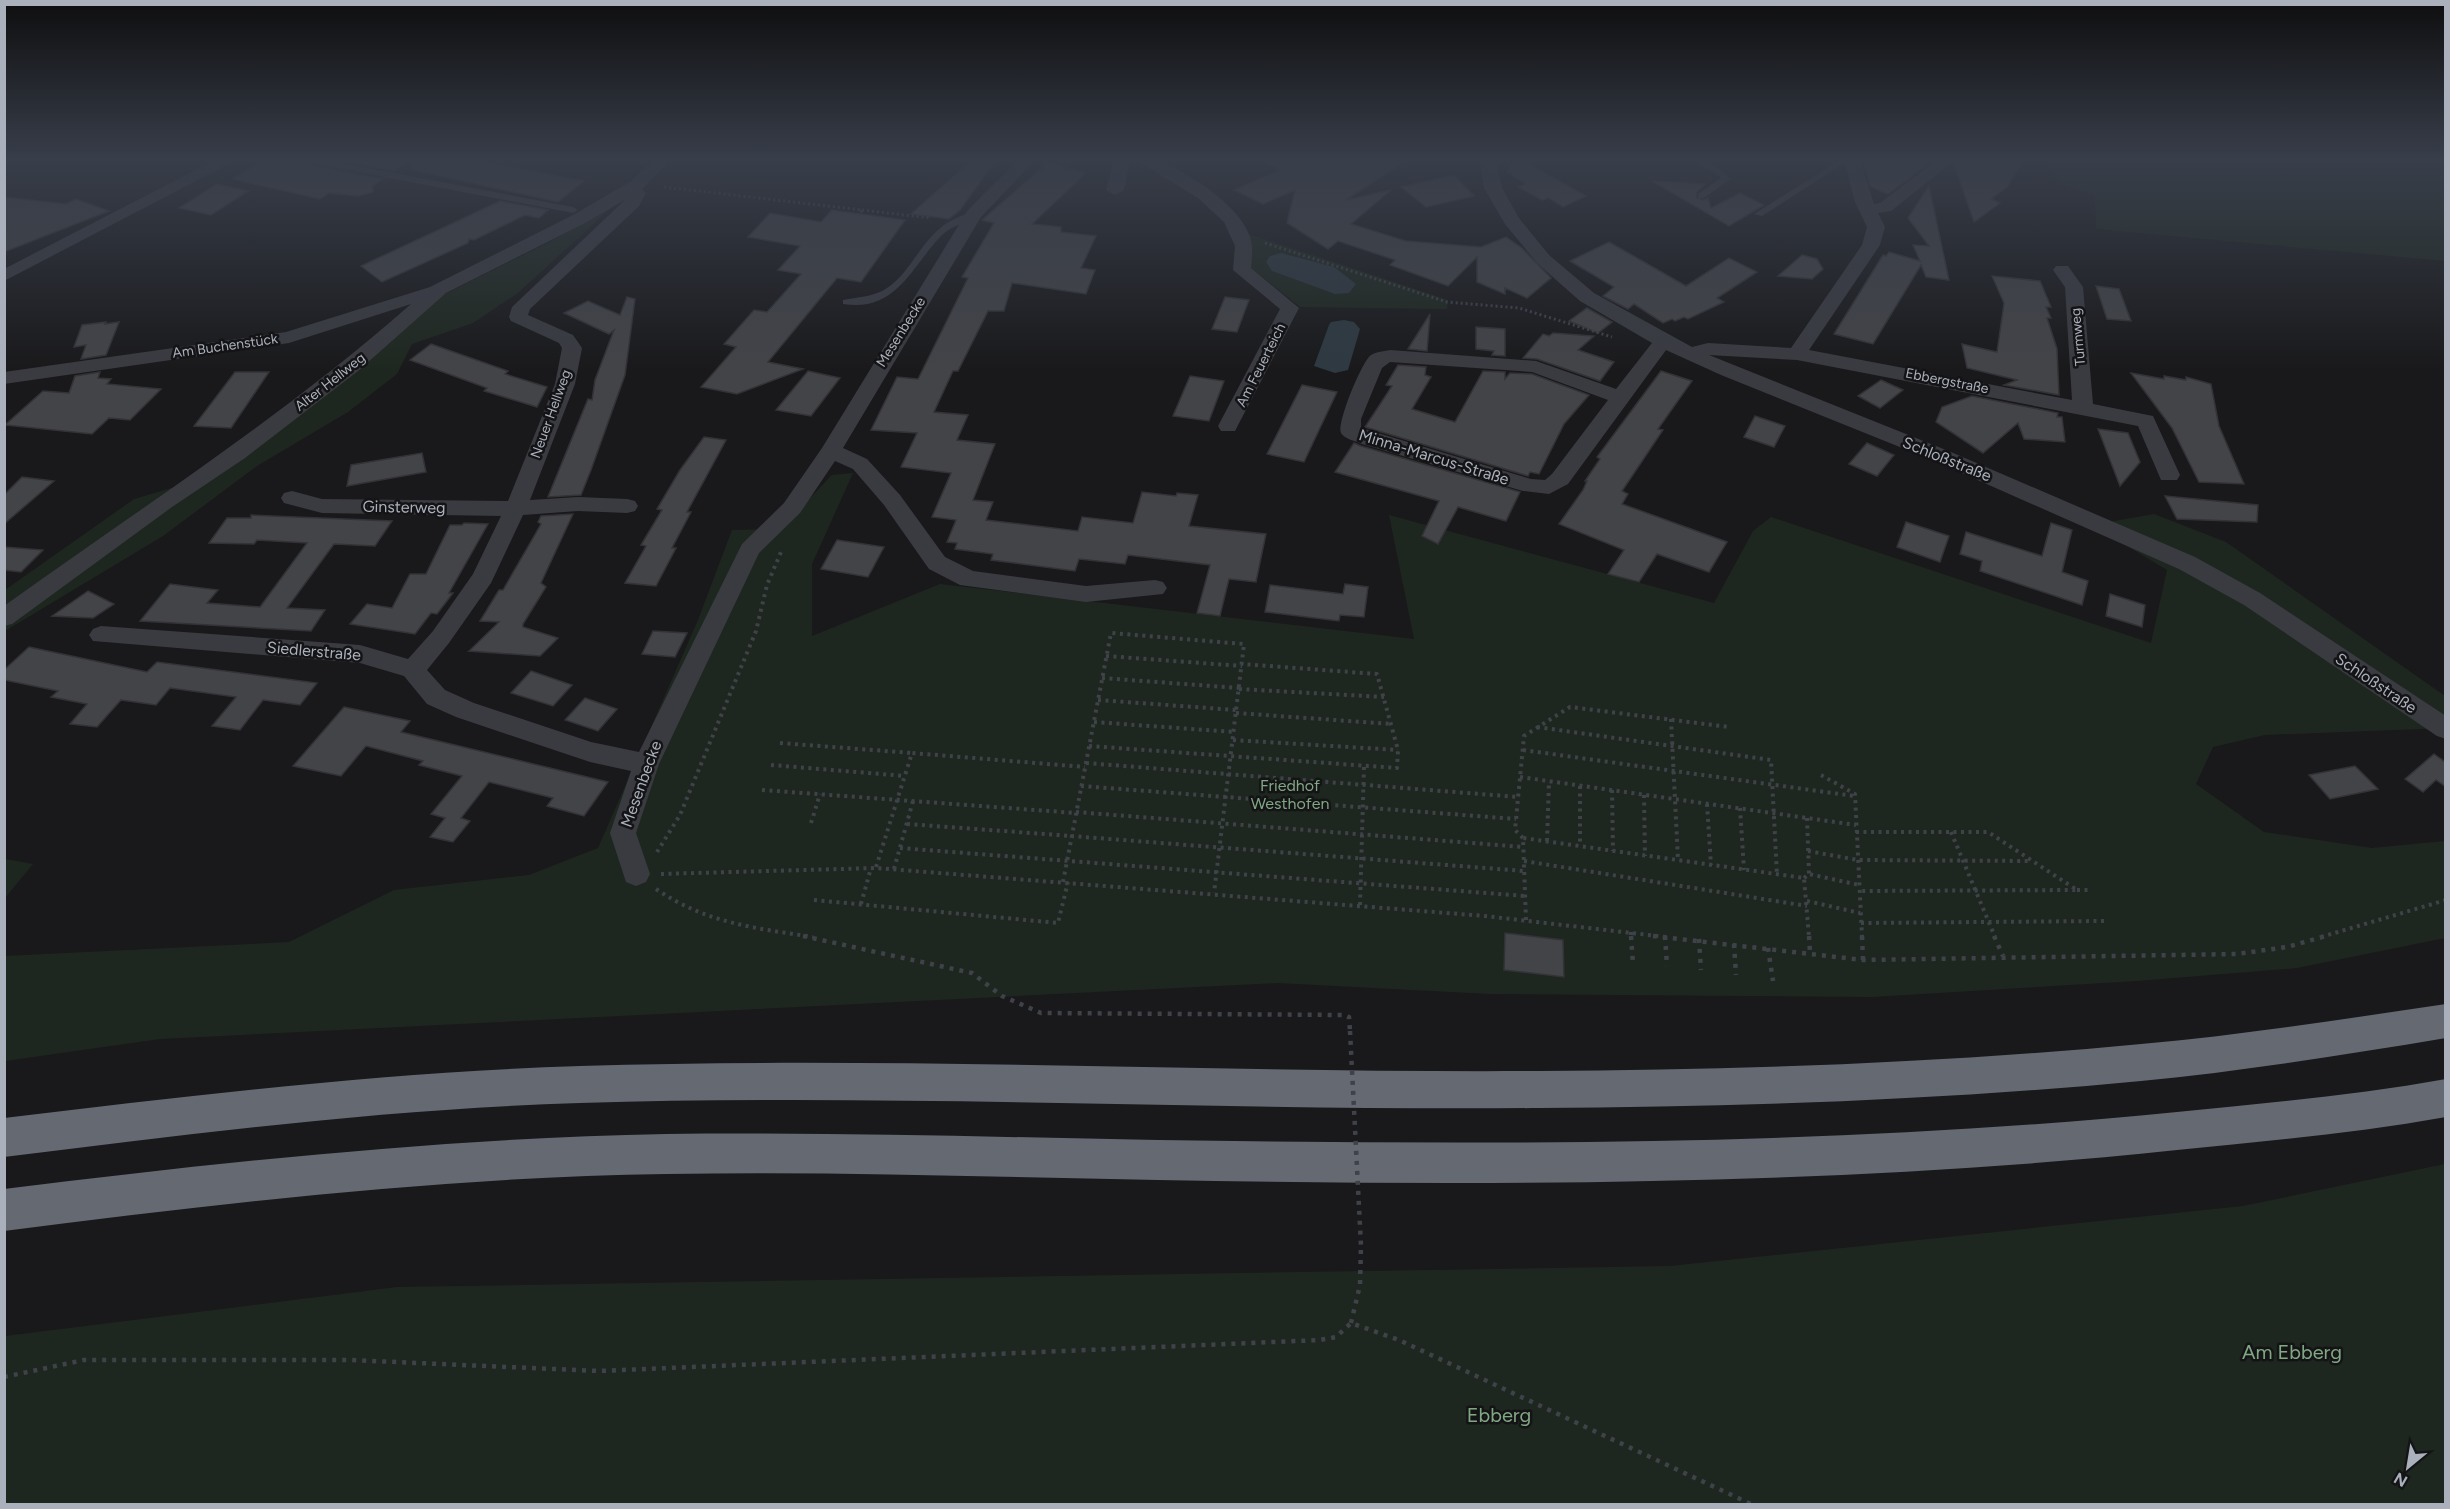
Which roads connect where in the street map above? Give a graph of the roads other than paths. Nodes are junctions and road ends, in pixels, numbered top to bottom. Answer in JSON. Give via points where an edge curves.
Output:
{"nodes":[{"id":1,"x":92,"y":230,"type":"edge"},
{"id":2,"x":556,"y":230,"type":"edge"},
{"id":3,"x":603,"y":230,"type":"edge"},
{"id":4,"x":942,"y":230,"type":"edge"},
{"id":5,"x":964,"y":230,"type":"edge"},
{"id":6,"x":1236,"y":230,"type":"edge"},
{"id":7,"x":1520,"y":230,"type":"edge"},
{"id":8,"x":1872,"y":230,"type":"edge"},
{"id":9,"x":2062,"y":270,"type":"dead end"},
{"id":10,"x":4,"y":276,"type":"edge"},
{"id":11,"x":439,"y":289,"type":"junction"},
{"id":12,"x":847,"y":302,"type":"dead end"},
{"id":13,"x":1660,"y":346,"type":"junction"},
{"id":14,"x":1688,"y":354,"type":"junction"},
{"id":15,"x":1797,"y":354,"type":"junction"},
{"id":16,"x":4,"y":378,"type":"edge"},
{"id":17,"x":1621,"y":398,"type":"junction"},
{"id":18,"x":2083,"y":408,"type":"junction"},
{"id":19,"x":1228,"y":426,"type":"dead end"},
{"id":20,"x":831,"y":451,"type":"junction"},
{"id":21,"x":2169,"y":475,"type":"dead end"},
{"id":22,"x":292,"y":498,"type":"dead end"},
{"id":23,"x":627,"y":506,"type":"dead end"},
{"id":24,"x":516,"y":507,"type":"junction"},
{"id":25,"x":1155,"y":588,"type":"dead end"},
{"id":26,"x":4,"y":618,"type":"edge"},
{"id":27,"x":101,"y":635,"type":"dead end"},
{"id":28,"x":412,"y":670,"type":"junction"},
{"id":29,"x":2445,"y":729,"type":"edge"},
{"id":30,"x":646,"y":764,"type":"junction"},
{"id":31,"x":636,"y":874,"type":"road end"},
{"id":32,"x":2445,"y":1021,"type":"edge"},
{"id":33,"x":2445,"y":1098,"type":"edge"},
{"id":34,"x":4,"y":1138,"type":"edge"},
{"id":35,"x":4,"y":1210,"type":"edge"}],
"edges":[{"from":1,"to":10,"type":"street"},
{"from":2,"to":11,"type":"street","name":"Alter Hellweg"},
{"from":3,"to":24,"type":"street","name":"Neuer Hellweg","via":[[521,307],[518,317],[566,339],[572,348],[565,384]]},
{"from":4,"to":12,"type":"lane","name":"Mesenbecke","via":[[904,281],[883,296],[862,303]]},
{"from":5,"to":20,"type":"street","name":"Mesenbecke"},
{"from":6,"to":19,"type":"street","name":"Am Feuerteich","via":[[1244,246],[1242,270],[1290,308]]},
{"from":7,"to":13,"type":"street","name":"Schloßstraße","via":[[1544,259],[1587,297]]},
{"from":8,"to":15,"type":"street","via":[[1871,245]]},
{"from":9,"to":18,"type":"street","name":"Turmweg","via":[[2074,288]]},
{"from":11,"to":16,"type":"street","name":"Am Buchenstück","via":[[289,337]]},
{"from":11,"to":26,"type":"street","name":"Alter Hellweg","via":[[351,367],[238,453]]},
{"from":13,"to":14,"type":"street","name":"Schloßstraße"},
{"from":13,"to":17,"type":"street","name":"Minna-Marcus-Straße"},
{"from":14,"to":15,"type":"street","name":"Ebbergstraße","via":[[1708,349]]},
{"from":14,"to":29,"type":"street","name":"Schloßstraße","via":[[1965,466],[2187,563],[2252,599]]},
{"from":15,"to":18,"type":"street","name":"Ebbergstraße"},
{"from":17,"to":17,"type":"street","name":"Minna-Marcus-Straße","via":[[1560,479],[1548,487],[1531,486],[1350,431],[1372,367],[1378,359],[1390,356],[1517,364]]},
{"from":18,"to":21,"type":"street","name":"Ebbergstraße","via":[[2146,421]]},
{"from":20,"to":25,"type":"street","via":[[860,464],[892,500],[937,563],[968,579],[1086,594]]},
{"from":20,"to":30,"type":"street","name":"Mesenbecke","via":[[792,508],[750,549]]},
{"from":22,"to":24,"type":"street","name":"Ginsterweg","via":[[322,506]]},
{"from":23,"to":24,"type":"street"},
{"from":24,"to":28,"type":"street","name":"Neuer Hellweg","via":[[483,577],[441,637]]},
{"from":27,"to":28,"type":"street","name":"Siedlerstraße","via":[[360,654]]},
{"from":28,"to":30,"type":"street","via":[[436,697],[465,710],[590,752]]},
{"from":30,"to":31,"type":"street","name":"Mesenbecke","via":[[623,833]]},
{"from":32,"to":34,"type":"highway","via":[[2362,1036],[2080,1068],[1905,1081],[1457,1089],[680,1082],[468,1089],[300,1102]]},
{"from":33,"to":35,"type":"highway","via":[[2107,1140],[1924,1153],[1670,1162],[660,1154],[436,1163],[275,1176]]}]}
